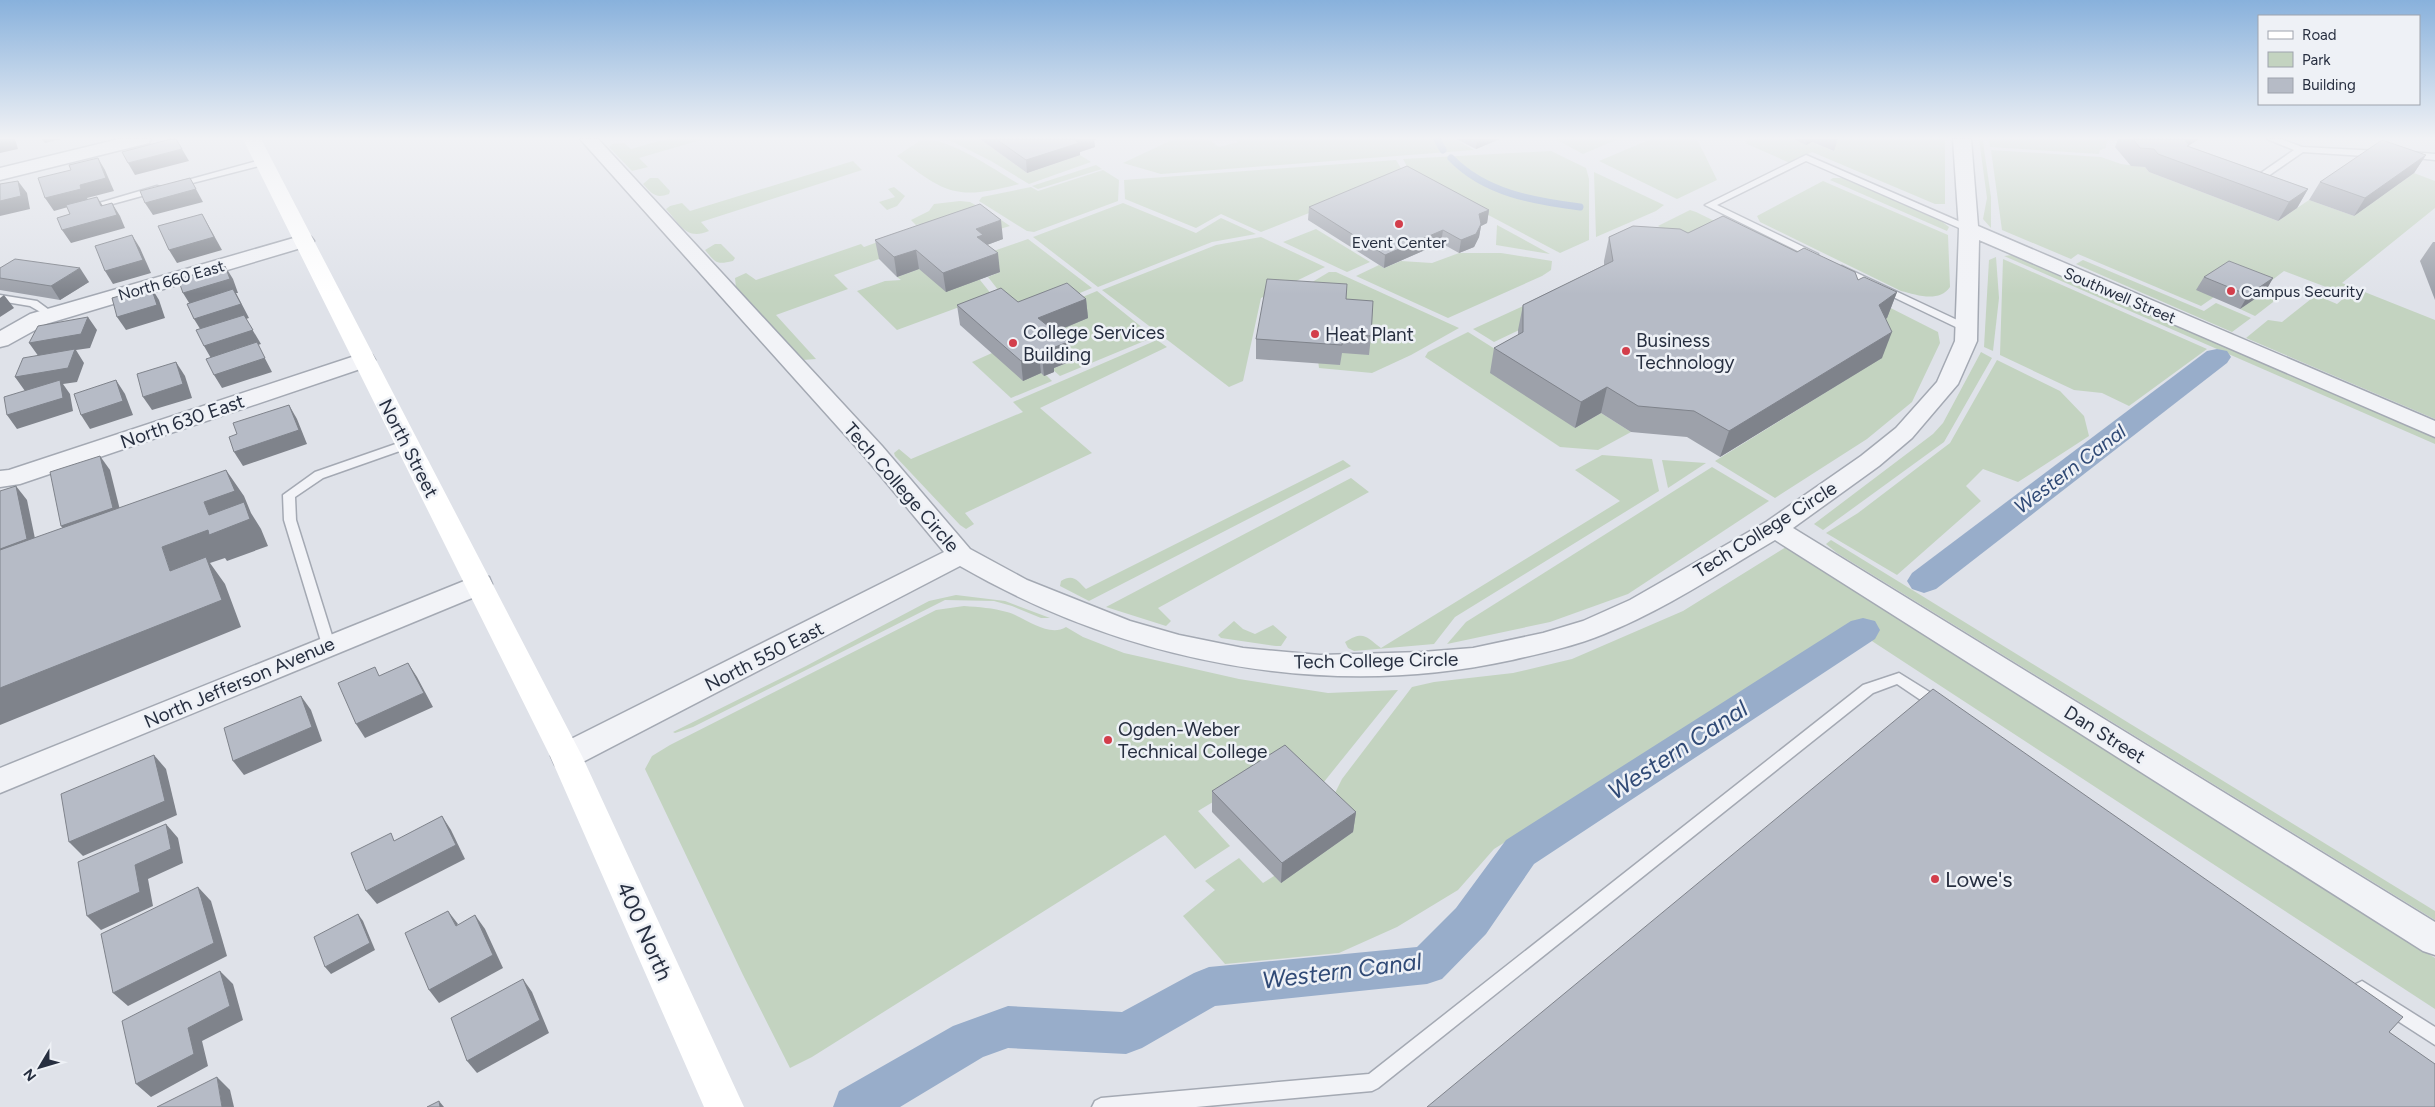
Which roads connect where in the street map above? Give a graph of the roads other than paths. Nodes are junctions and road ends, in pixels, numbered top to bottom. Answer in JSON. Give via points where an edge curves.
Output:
{"nodes":[{"id":1,"x":154,"y":191,"type":"edge"},
{"id":2,"x":279,"y":191,"type":"edge"},
{"id":3,"x":635,"y":191,"type":"edge"},
{"id":4,"x":1739,"y":191,"type":"edge"},
{"id":5,"x":1881,"y":191,"type":"edge"},
{"id":6,"x":1966,"y":191,"type":"edge"},
{"id":7,"x":87,"y":208,"type":"edge"},
{"id":8,"x":1969,"y":229,"type":"junction"},
{"id":9,"x":304,"y":241,"type":"junction"},
{"id":10,"x":0,"y":298,"type":"edge"},
{"id":11,"x":44,"y":317,"type":"junction"},
{"id":12,"x":1966,"y":328,"type":"junction"},
{"id":13,"x":0,"y":340,"type":"edge"},
{"id":14,"x":364,"y":360,"type":"junction"},
{"id":15,"x":2435,"y":430,"type":"edge"},
{"id":16,"x":407,"y":444,"type":"junction"},
{"id":17,"x":0,"y":479,"type":"edge"},
{"id":18,"x":1775,"y":528,"type":"junction"},
{"id":19,"x":961,"y":555,"type":"junction"},
{"id":20,"x":479,"y":584,"type":"junction"},
{"id":21,"x":328,"y":645,"type":"junction"},
{"id":22,"x":1948,"y":711,"type":"edge"},
{"id":23,"x":566,"y":756,"type":"junction"},
{"id":24,"x":0,"y":781,"type":"edge"},
{"id":25,"x":2435,"y":940,"type":"edge"},
{"id":26,"x":2352,"y":982,"type":"edge"},
{"id":27,"x":2435,"y":1037,"type":"edge"},
{"id":28,"x":724,"y":1107,"type":"edge"},
{"id":29,"x":1100,"y":1107,"type":"edge"}],
"edges":[{"from":1,"to":7,"type":"lane"},
{"from":2,"to":9,"type":"main road","name":"North Street"},
{"from":3,"to":19,"type":"street","name":"Tech College Circle","via":[[873,450]]},
{"from":4,"to":12,"type":"lane","name":"Southwell Street","via":[[1710,205]]},
{"from":5,"to":8,"type":"lane","name":"Southwell Street"},
{"from":6,"to":8,"type":"street","name":"Tech College Circle"},
{"from":8,"to":12,"type":"street","name":"Tech College Circle"},
{"from":8,"to":15,"type":"street","name":"Southwell Street"},
{"from":9,"to":11,"type":"street","name":"North 660 East"},
{"from":9,"to":14,"type":"main road","name":"North Street"},
{"from":10,"to":11,"type":"lane","via":[[33,303]]},
{"from":11,"to":13,"type":"street"},
{"from":12,"to":18,"type":"street","name":"Tech College Circle","via":[[1966,341],[1947,384],[1904,433]]},
{"from":14,"to":16,"type":"main road","name":"North Street"},
{"from":14,"to":17,"type":"street","name":"North 630 East"},
{"from":16,"to":20,"type":"main road","name":"North Street"},
{"from":16,"to":21,"type":"lane","via":[[318,475],[289,495],[290,520]]},
{"from":18,"to":19,"type":"street","name":"Tech College Circle","via":[[1640,607],[1593,628],[1473,658],[1422,663],[1320,666],[1243,658],[1179,645],[1120,628],[1055,603],[1017,587]]},
{"from":18,"to":25,"type":"street","name":"Dan Street"},
{"from":19,"to":23,"type":"street","name":"North 550 East"},
{"from":20,"to":21,"type":"street","name":"North Jefferson Avenue"},
{"from":20,"to":23,"type":"main road","name":"North Street"},
{"from":21,"to":24,"type":"street","name":"North Jefferson Avenue"},
{"from":22,"to":29,"type":"lane","via":[[1899,678],[1868,689],[1372,1082]]},
{"from":23,"to":28,"type":"main road","name":"400 North"},
{"from":26,"to":27,"type":"lane"}]}
